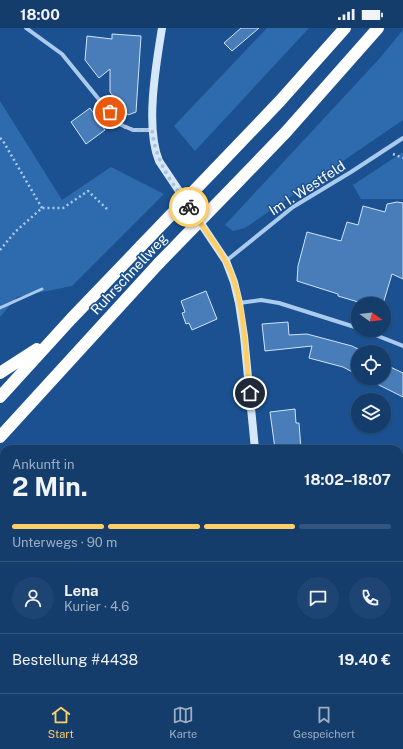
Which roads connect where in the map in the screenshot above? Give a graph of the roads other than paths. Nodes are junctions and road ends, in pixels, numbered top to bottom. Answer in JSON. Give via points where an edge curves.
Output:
{"nodes":[{"id":1,"x":26,"y":28,"type":"edge"},
{"id":2,"x":162,"y":28,"type":"edge"},
{"id":3,"x":345,"y":28,"type":"edge"},
{"id":4,"x":378,"y":28,"type":"edge"},
{"id":5,"x":152,"y":130,"type":"junction"},
{"id":6,"x":403,"y":138,"type":"edge"},
{"id":7,"x":226,"y":261,"type":"junction"},
{"id":8,"x":42,"y":289,"type":"dead end"},
{"id":9,"x":239,"y":303,"type":"junction"},
{"id":10,"x":0,"y":308,"type":"edge"},
{"id":11,"x":71,"y":319,"type":"junction"},
{"id":12,"x":351,"y":326,"type":"edge"},
{"id":13,"x":380,"y":337,"type":"edge"},
{"id":14,"x":403,"y":346,"type":"edge"},
{"id":15,"x":0,"y":373,"type":"edge"},
{"id":16,"x":0,"y":398,"type":"edge"},
{"id":17,"x":0,"y":437,"type":"edge"},
{"id":18,"x":255,"y":445,"type":"edge"}],
"edges":[{"from":1,"to":5,"type":"street","via":[[62,54],[120,124],[133,130]]},
{"from":2,"to":5,"type":"main road"},
{"from":3,"to":11,"type":"highway","name":"Ruhrschnellweg","bridge":true,"via":[[280,101]]},
{"from":4,"to":17,"type":"highway","name":"Ruhrschnellweg","bridge":true,"via":[[300,116],[159,263]]},
{"from":5,"to":7,"type":"main road","via":[[159,161]]},
{"from":6,"to":7,"type":"street","name":"Im I. Westfeld","via":[[293,207]]},
{"from":7,"to":9,"type":"main road"},
{"from":8,"to":10,"type":"lane"},
{"from":9,"to":12,"type":"street","via":[[262,300],[279,303]]},
{"from":9,"to":18,"type":"main road"},
{"from":11,"to":15,"type":"highway","via":[[38,349]]},
{"from":11,"to":16,"type":"highway","name":"Ruhrschnellweg"},
{"from":13,"to":14,"type":"street"}]}
